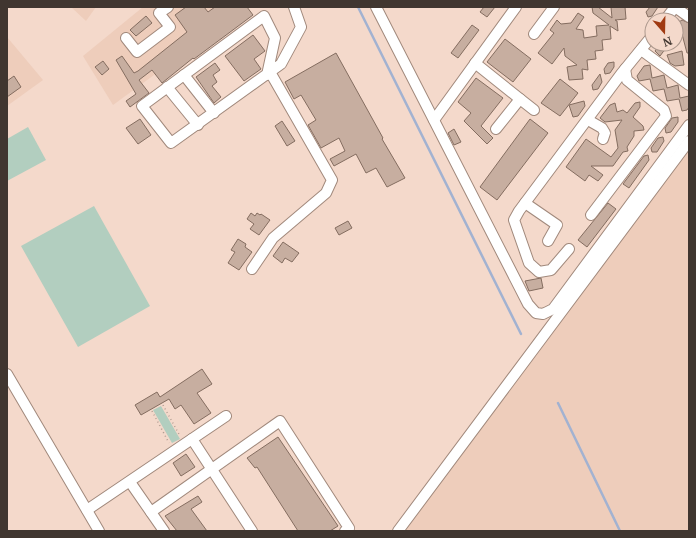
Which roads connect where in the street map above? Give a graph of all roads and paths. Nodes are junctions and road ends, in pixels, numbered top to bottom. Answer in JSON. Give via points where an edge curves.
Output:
{"nodes":[{"id":1,"x":168,"y":7,"type":"edge"},
{"id":2,"x":294,"y":7,"type":"edge"},
{"id":3,"x":376,"y":7,"type":"edge"},
{"id":4,"x":516,"y":7,"type":"edge"},
{"id":5,"x":554,"y":7,"type":"edge"},
{"id":6,"x":675,"y":7,"type":"edge"},
{"id":7,"x":689,"y":17,"type":"edge"},
{"id":8,"x":534,"y":34,"type":"dead end"},
{"id":9,"x":126,"y":38,"type":"dead end"},
{"id":10,"x":644,"y":46,"type":"edge"},
{"id":11,"x":641,"y":50,"type":"junction"},
{"id":12,"x":475,"y":64,"type":"junction"},
{"id":13,"x":625,"y":69,"type":"junction"},
{"id":14,"x":268,"y":74,"type":"junction"},
{"id":15,"x":184,"y":75,"type":"junction"},
{"id":16,"x":689,"y":85,"type":"edge"},
{"id":17,"x":167,"y":87,"type":"junction"},
{"id":18,"x":520,"y":98,"type":"junction"},
{"id":19,"x":534,"y":110,"type":"dead end"},
{"id":20,"x":214,"y":113,"type":"junction"},
{"id":21,"x":434,"y":120,"type":"junction"},
{"id":22,"x":588,"y":120,"type":"junction"},
{"id":23,"x":198,"y":125,"type":"junction"},
{"id":24,"x":689,"y":125,"type":"edge"},
{"id":25,"x":496,"y":129,"type":"dead end"},
{"id":26,"x":603,"y":139,"type":"dead end"},
{"id":27,"x":689,"y":141,"type":"edge"},
{"id":28,"x":525,"y":203,"type":"junction"},
{"id":29,"x":591,"y":215,"type":"dead end"},
{"id":30,"x":548,"y":241,"type":"dead end"},
{"id":31,"x":568,"y":249,"type":"dead end"},
{"id":32,"x":252,"y":269,"type":"dead end"},
{"id":33,"x":7,"y":374,"type":"edge"},
{"id":34,"x":163,"y":405,"type":"dead end"},
{"id":35,"x":152,"y":411,"type":"dead end"},
{"id":36,"x":226,"y":416,"type":"dead end"},
{"id":37,"x":188,"y":442,"type":"junction"},
{"id":38,"x":174,"y":452,"type":"junction"},
{"id":39,"x":212,"y":469,"type":"junction"},
{"id":40,"x":130,"y":482,"type":"junction"},
{"id":41,"x":87,"y":510,"type":"junction"},
{"id":42,"x":151,"y":512,"type":"junction"},
{"id":43,"x":99,"y":531,"type":"edge"},
{"id":44,"x":164,"y":531,"type":"edge"},
{"id":45,"x":252,"y":531,"type":"edge"},
{"id":46,"x":345,"y":531,"type":"edge"},
{"id":47,"x":398,"y":531,"type":"edge"}],
"edges":[{"from":1,"to":9,"type":"street","via":[[159,13],[170,27],[137,52]]},
{"from":2,"to":14,"type":"street","via":[[301,27],[282,64]]},
{"from":3,"to":21,"type":"street"},
{"from":4,"to":12,"type":"street"},
{"from":5,"to":8,"type":"street"},
{"from":6,"to":7,"type":"street"},
{"from":10,"to":11,"type":"street"},
{"from":11,"to":13,"type":"street"},
{"from":11,"to":16,"type":"street"},
{"from":12,"to":18,"type":"street"},
{"from":12,"to":21,"type":"street"},
{"from":13,"to":22,"type":"street"},
{"from":13,"to":29,"type":"street","via":[[627,80],[664,110],[666,116]]},
{"from":14,"to":15,"type":"street","via":[[275,38],[264,16]]},
{"from":14,"to":20,"type":"street"},
{"from":14,"to":32,"type":"street","via":[[332,180],[326,193],[273,238]]},
{"from":15,"to":17,"type":"street"},
{"from":15,"to":20,"type":"street"},
{"from":17,"to":23,"type":"street"},
{"from":17,"to":23,"type":"street","via":[[142,106],[172,143]]},
{"from":18,"to":19,"type":"street"},
{"from":18,"to":25,"type":"street"},
{"from":20,"to":23,"type":"street"},
{"from":21,"to":24,"type":"street","via":[[528,304],[536,313],[543,314],[553,309]]},
{"from":22,"to":26,"type":"street","via":[[602,128],[605,133]]},
{"from":22,"to":28,"type":"street"},
{"from":27,"to":47,"type":"street"},
{"from":28,"to":30,"type":"street","via":[[557,225]]},
{"from":28,"to":31,"type":"street","via":[[514,220],[529,263],[539,272],[551,270]]},
{"from":33,"to":41,"type":"street"},
{"from":34,"to":37,"type":"path"},
{"from":35,"to":38,"type":"path"},
{"from":36,"to":37,"type":"street"},
{"from":37,"to":38,"type":"street"},
{"from":37,"to":39,"type":"street"},
{"from":38,"to":40,"type":"street"},
{"from":39,"to":42,"type":"street"},
{"from":39,"to":45,"type":"street"},
{"from":39,"to":46,"type":"street","via":[[280,421],[349,528]]},
{"from":40,"to":41,"type":"street"},
{"from":40,"to":42,"type":"street"},
{"from":41,"to":43,"type":"street"},
{"from":42,"to":44,"type":"street"}]}
